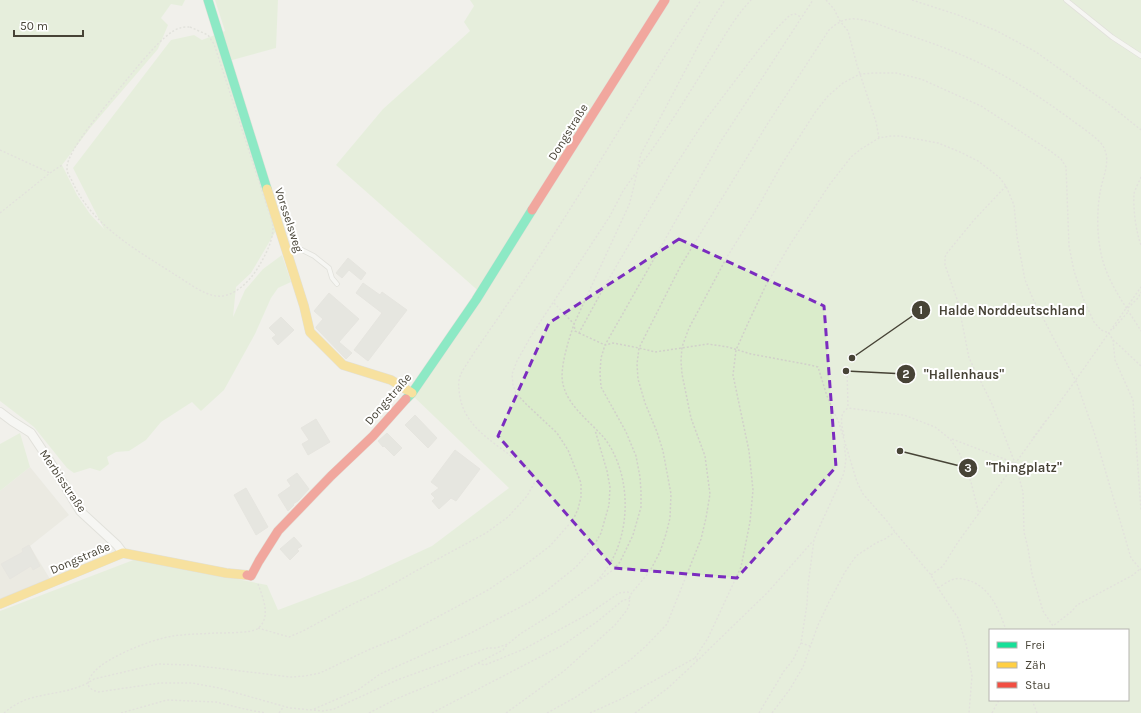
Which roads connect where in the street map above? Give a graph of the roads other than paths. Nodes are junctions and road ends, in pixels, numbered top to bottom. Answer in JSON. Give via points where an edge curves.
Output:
{"nodes":[{"id":1,"x":208,"y":0,"type":"edge"},
{"id":2,"x":665,"y":0,"type":"edge"},
{"id":3,"x":1066,"y":0,"type":"edge"},
{"id":4,"x":1141,"y":56,"type":"edge"},
{"id":5,"x":288,"y":255,"type":"junction"},
{"id":6,"x":337,"y":284,"type":"dead end"},
{"id":7,"x":412,"y":393,"type":"junction"},
{"id":8,"x":0,"y":412,"type":"edge"},
{"id":9,"x":123,"y":553,"type":"junction"},
{"id":10,"x":0,"y":604,"type":"edge"}],
"edges":[{"from":1,"to":5,"type":"street","name":"Vorsselsweg"},
{"from":2,"to":7,"type":"street","name":"Dongstraße","via":[[480,293]]},
{"from":3,"to":4,"type":"lane","via":[[1112,37]]},
{"from":5,"to":6,"type":"lane","via":[[298,248],[314,256],[329,268]]},
{"from":5,"to":7,"type":"street","name":"Vorsselsweg","via":[[310,332],[343,365],[391,380]]},
{"from":7,"to":9,"type":"street","name":"Dongstraße","via":[[278,531],[251,576],[226,574]]},
{"from":8,"to":9,"type":"street","name":"Merbisstraße","via":[[31,433],[80,511]]},
{"from":9,"to":10,"type":"street","name":"Dongstraße"}]}
